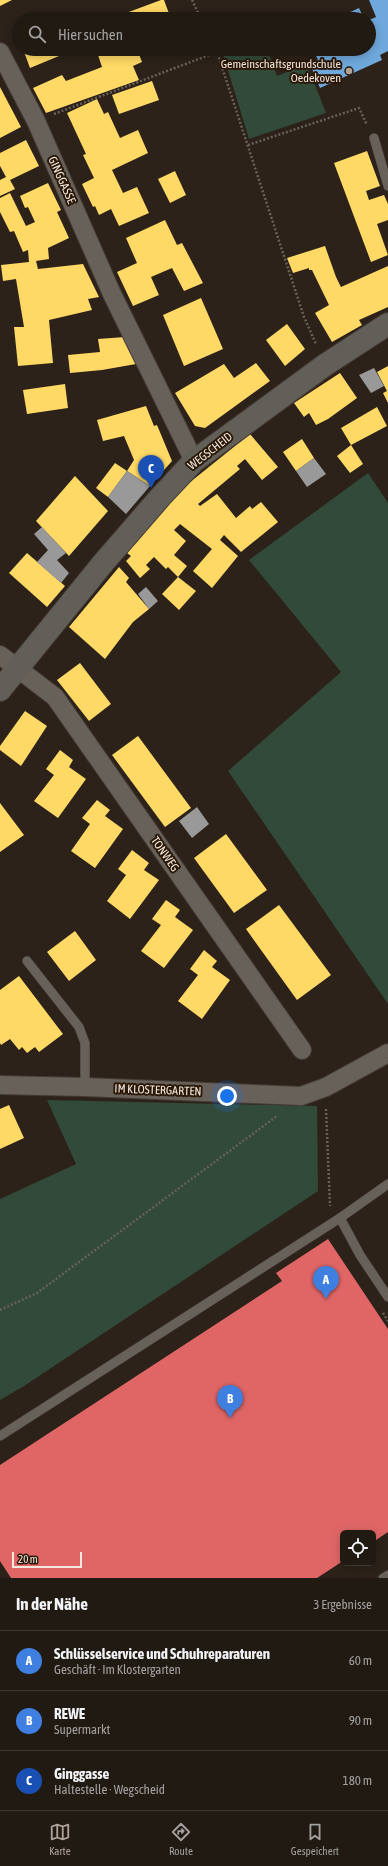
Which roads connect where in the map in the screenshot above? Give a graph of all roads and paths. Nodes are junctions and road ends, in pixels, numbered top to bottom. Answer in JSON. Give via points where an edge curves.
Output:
{"nodes":[{"id":1,"x":192,"y":0,"type":"edge"},
{"id":2,"x":198,"y":12,"type":"edge"},
{"id":3,"x":0,"y":52,"type":"edge"},
{"id":4,"x":201,"y":56,"type":"edge"},
{"id":5,"x":218,"y":56,"type":"edge"},
{"id":6,"x":36,"y":121,"type":"junction"},
{"id":7,"x":374,"y":138,"type":"joint"},
{"id":8,"x":248,"y":145,"type":"junction"},
{"id":9,"x":388,"y":186,"type":"edge"},
{"id":10,"x":388,"y":324,"type":"edge"},
{"id":11,"x":325,"y":365,"type":"junction"},
{"id":12,"x":194,"y":461,"type":"junction"},
{"id":13,"x":9,"y":662,"type":"edge"},
{"id":14,"x":0,"y":690,"type":"edge"},
{"id":15,"x":27,"y":961,"type":"dead end"},
{"id":16,"x":302,"y":1050,"type":"dead end"},
{"id":17,"x":388,"y":1053,"type":"edge"},
{"id":18,"x":0,"y":1086,"type":"edge"},
{"id":19,"x":85,"y":1087,"type":"junction"},
{"id":20,"x":301,"y":1096,"type":"junction"},
{"id":21,"x":326,"y":1109,"type":"dead end"},
{"id":22,"x":388,"y":1184,"type":"edge"},
{"id":23,"x":329,"y":1197,"type":"dead end"},
{"id":24,"x":340,"y":1218,"type":"junction"},
{"id":25,"x":388,"y":1297,"type":"edge"},
{"id":26,"x":0,"y":1310,"type":"edge"},
{"id":27,"x":382,"y":1312,"type":"dead end"},
{"id":28,"x":388,"y":1321,"type":"edge"},
{"id":29,"x":0,"y":1436,"type":"edge"},
{"id":30,"x":388,"y":1575,"type":"edge"},
{"id":31,"x":383,"y":1578,"type":"edge"}],
"edges":[{"from":1,"to":2,"type":"path"},
{"from":3,"to":6,"type":"street","name":"GINGGASSE"},
{"from":4,"to":6,"type":"path"},
{"from":5,"to":8,"type":"path"},
{"from":6,"to":12,"type":"street","name":"GINGGASSE","via":[[112,294]]},
{"from":7,"to":8,"type":"path","via":[[359,108]]},
{"from":7,"to":9,"type":"lane"},
{"from":8,"to":11,"type":"path","via":[[304,317]]},
{"from":10,"to":11,"type":"street","name":"WEGSCHEID"},
{"from":11,"to":12,"type":"street","name":"WEGSCHEID"},
{"from":12,"to":13,"type":"street","name":"WEGSCHEID"},
{"from":13,"to":14,"type":"street","name":"WEGSCHEID"},
{"from":13,"to":16,"type":"street","name":"TONWEG","via":[[55,697]]},
{"from":15,"to":19,"type":"lane","via":[[79,1026],[85,1043]]},
{"from":17,"to":20,"type":"street","name":"IM KLOSTERGARTEN","via":[[326,1087]]},
{"from":18,"to":19,"type":"street","name":"IM KLOSTERGARTEN"},
{"from":19,"to":20,"type":"street","name":"IM KLOSTERGARTEN"},
{"from":20,"to":26,"type":"path","via":[[271,1122],[37,1293]]},
{"from":21,"to":23,"type":"path"},
{"from":22,"to":24,"type":"lane"},
{"from":24,"to":25,"type":"lane","via":[[360,1255]]},
{"from":24,"to":29,"type":"lane"},
{"from":27,"to":28,"type":"path"},
{"from":30,"to":31,"type":"lane"}]}
